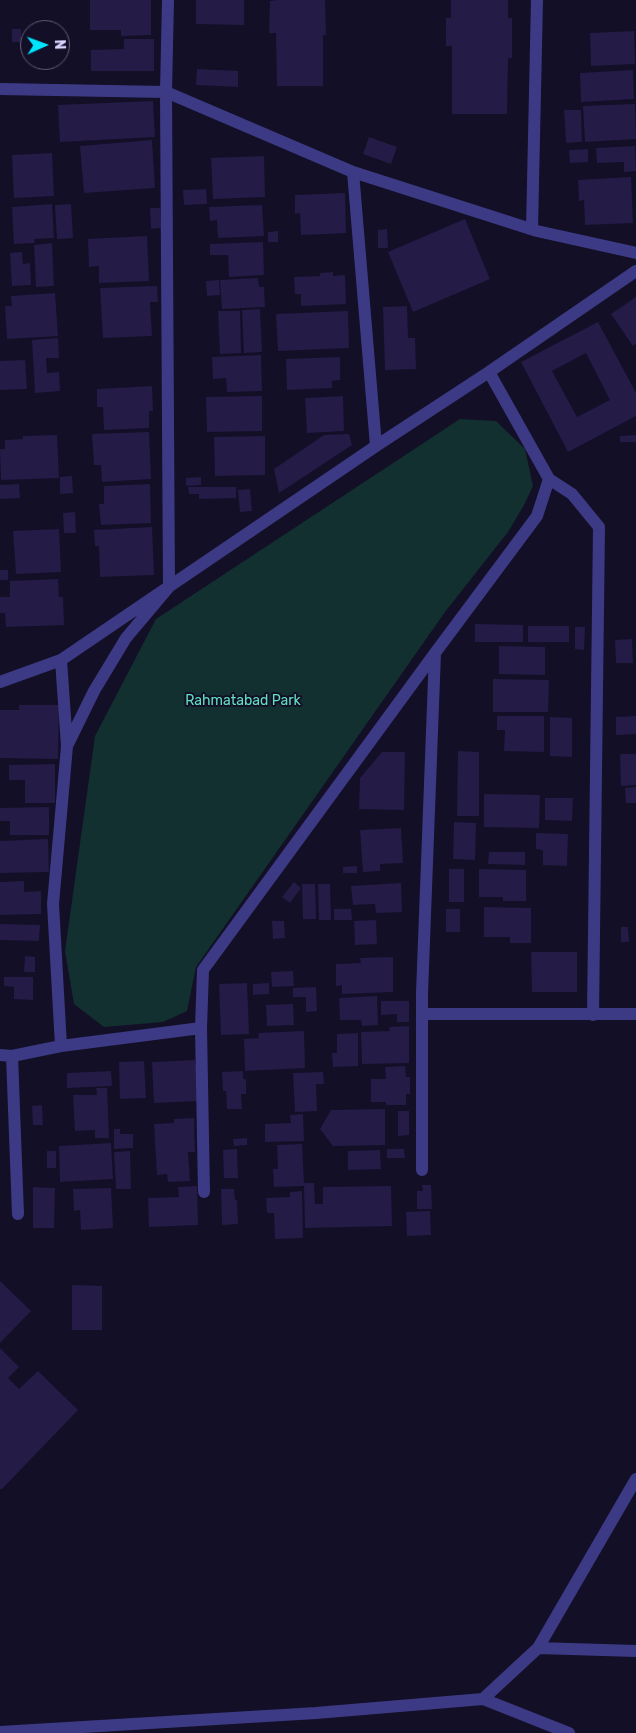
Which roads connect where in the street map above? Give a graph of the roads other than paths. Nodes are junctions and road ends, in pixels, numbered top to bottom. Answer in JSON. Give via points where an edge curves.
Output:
{"nodes":[{"id":1,"x":168,"y":0,"type":"edge"},
{"id":2,"x":537,"y":0,"type":"edge"},
{"id":3,"x":0,"y":88,"type":"edge"},
{"id":4,"x":166,"y":92,"type":"junction"},
{"id":5,"x":353,"y":172,"type":"junction"},
{"id":6,"x":532,"y":229,"type":"junction"},
{"id":7,"x":636,"y":253,"type":"edge"},
{"id":8,"x":636,"y":271,"type":"edge"},
{"id":9,"x":489,"y":372,"type":"junction"},
{"id":10,"x":376,"y":446,"type":"junction"},
{"id":11,"x":549,"y":479,"type":"junction"},
{"id":12,"x":169,"y":587,"type":"junction"},
{"id":13,"x":435,"y":653,"type":"junction"},
{"id":14,"x":61,"y":660,"type":"junction"},
{"id":15,"x":0,"y":682,"type":"edge"},
{"id":16,"x":67,"y":746,"type":"junction"},
{"id":17,"x":422,"y":1014,"type":"junction"},
{"id":18,"x":636,"y":1014,"type":"edge"},
{"id":19,"x":593,"y":1015,"type":"junction"},
{"id":20,"x":201,"y":1028,"type":"junction"},
{"id":21,"x":61,"y":1046,"type":"junction"},
{"id":22,"x":6,"y":1056,"type":"edge"},
{"id":23,"x":422,"y":1170,"type":"dead end"},
{"id":24,"x":204,"y":1192,"type":"dead end"},
{"id":25,"x":18,"y":1214,"type":"dead end"},
{"id":26,"x":636,"y":1479,"type":"edge"},
{"id":27,"x":538,"y":1648,"type":"junction"},
{"id":28,"x":636,"y":1651,"type":"edge"},
{"id":29,"x":483,"y":1699,"type":"junction"},
{"id":30,"x":0,"y":1732,"type":"edge"},
{"id":31,"x":569,"y":1733,"type":"edge"}],
"edges":[{"from":1,"to":4,"type":"street"},
{"from":2,"to":6,"type":"street"},
{"from":3,"to":4,"type":"street"},
{"from":4,"to":5,"type":"street"},
{"from":4,"to":12,"type":"street"},
{"from":5,"to":6,"type":"street"},
{"from":5,"to":10,"type":"street"},
{"from":6,"to":7,"type":"street"},
{"from":8,"to":9,"type":"street"},
{"from":9,"to":10,"type":"street"},
{"from":9,"to":11,"type":"street"},
{"from":10,"to":12,"type":"street"},
{"from":11,"to":13,"type":"street","via":[[537,516]]},
{"from":11,"to":19,"type":"street","via":[[572,494],[599,527]]},
{"from":12,"to":14,"type":"street"},
{"from":12,"to":16,"type":"street","via":[[126,638]]},
{"from":13,"to":17,"type":"street"},
{"from":13,"to":20,"type":"street","via":[[203,970]]},
{"from":14,"to":15,"type":"street"},
{"from":14,"to":16,"type":"street"},
{"from":16,"to":21,"type":"street","via":[[53,904]]},
{"from":17,"to":19,"type":"street"},
{"from":17,"to":23,"type":"street"},
{"from":18,"to":19,"type":"street"},
{"from":20,"to":21,"type":"street"},
{"from":20,"to":24,"type":"street"},
{"from":21,"to":22,"type":"street"},
{"from":22,"to":25,"type":"street"},
{"from":26,"to":27,"type":"street"},
{"from":27,"to":28,"type":"street"},
{"from":27,"to":29,"type":"street"},
{"from":29,"to":30,"type":"street","via":[[316,1714]]},
{"from":29,"to":31,"type":"street"}]}
